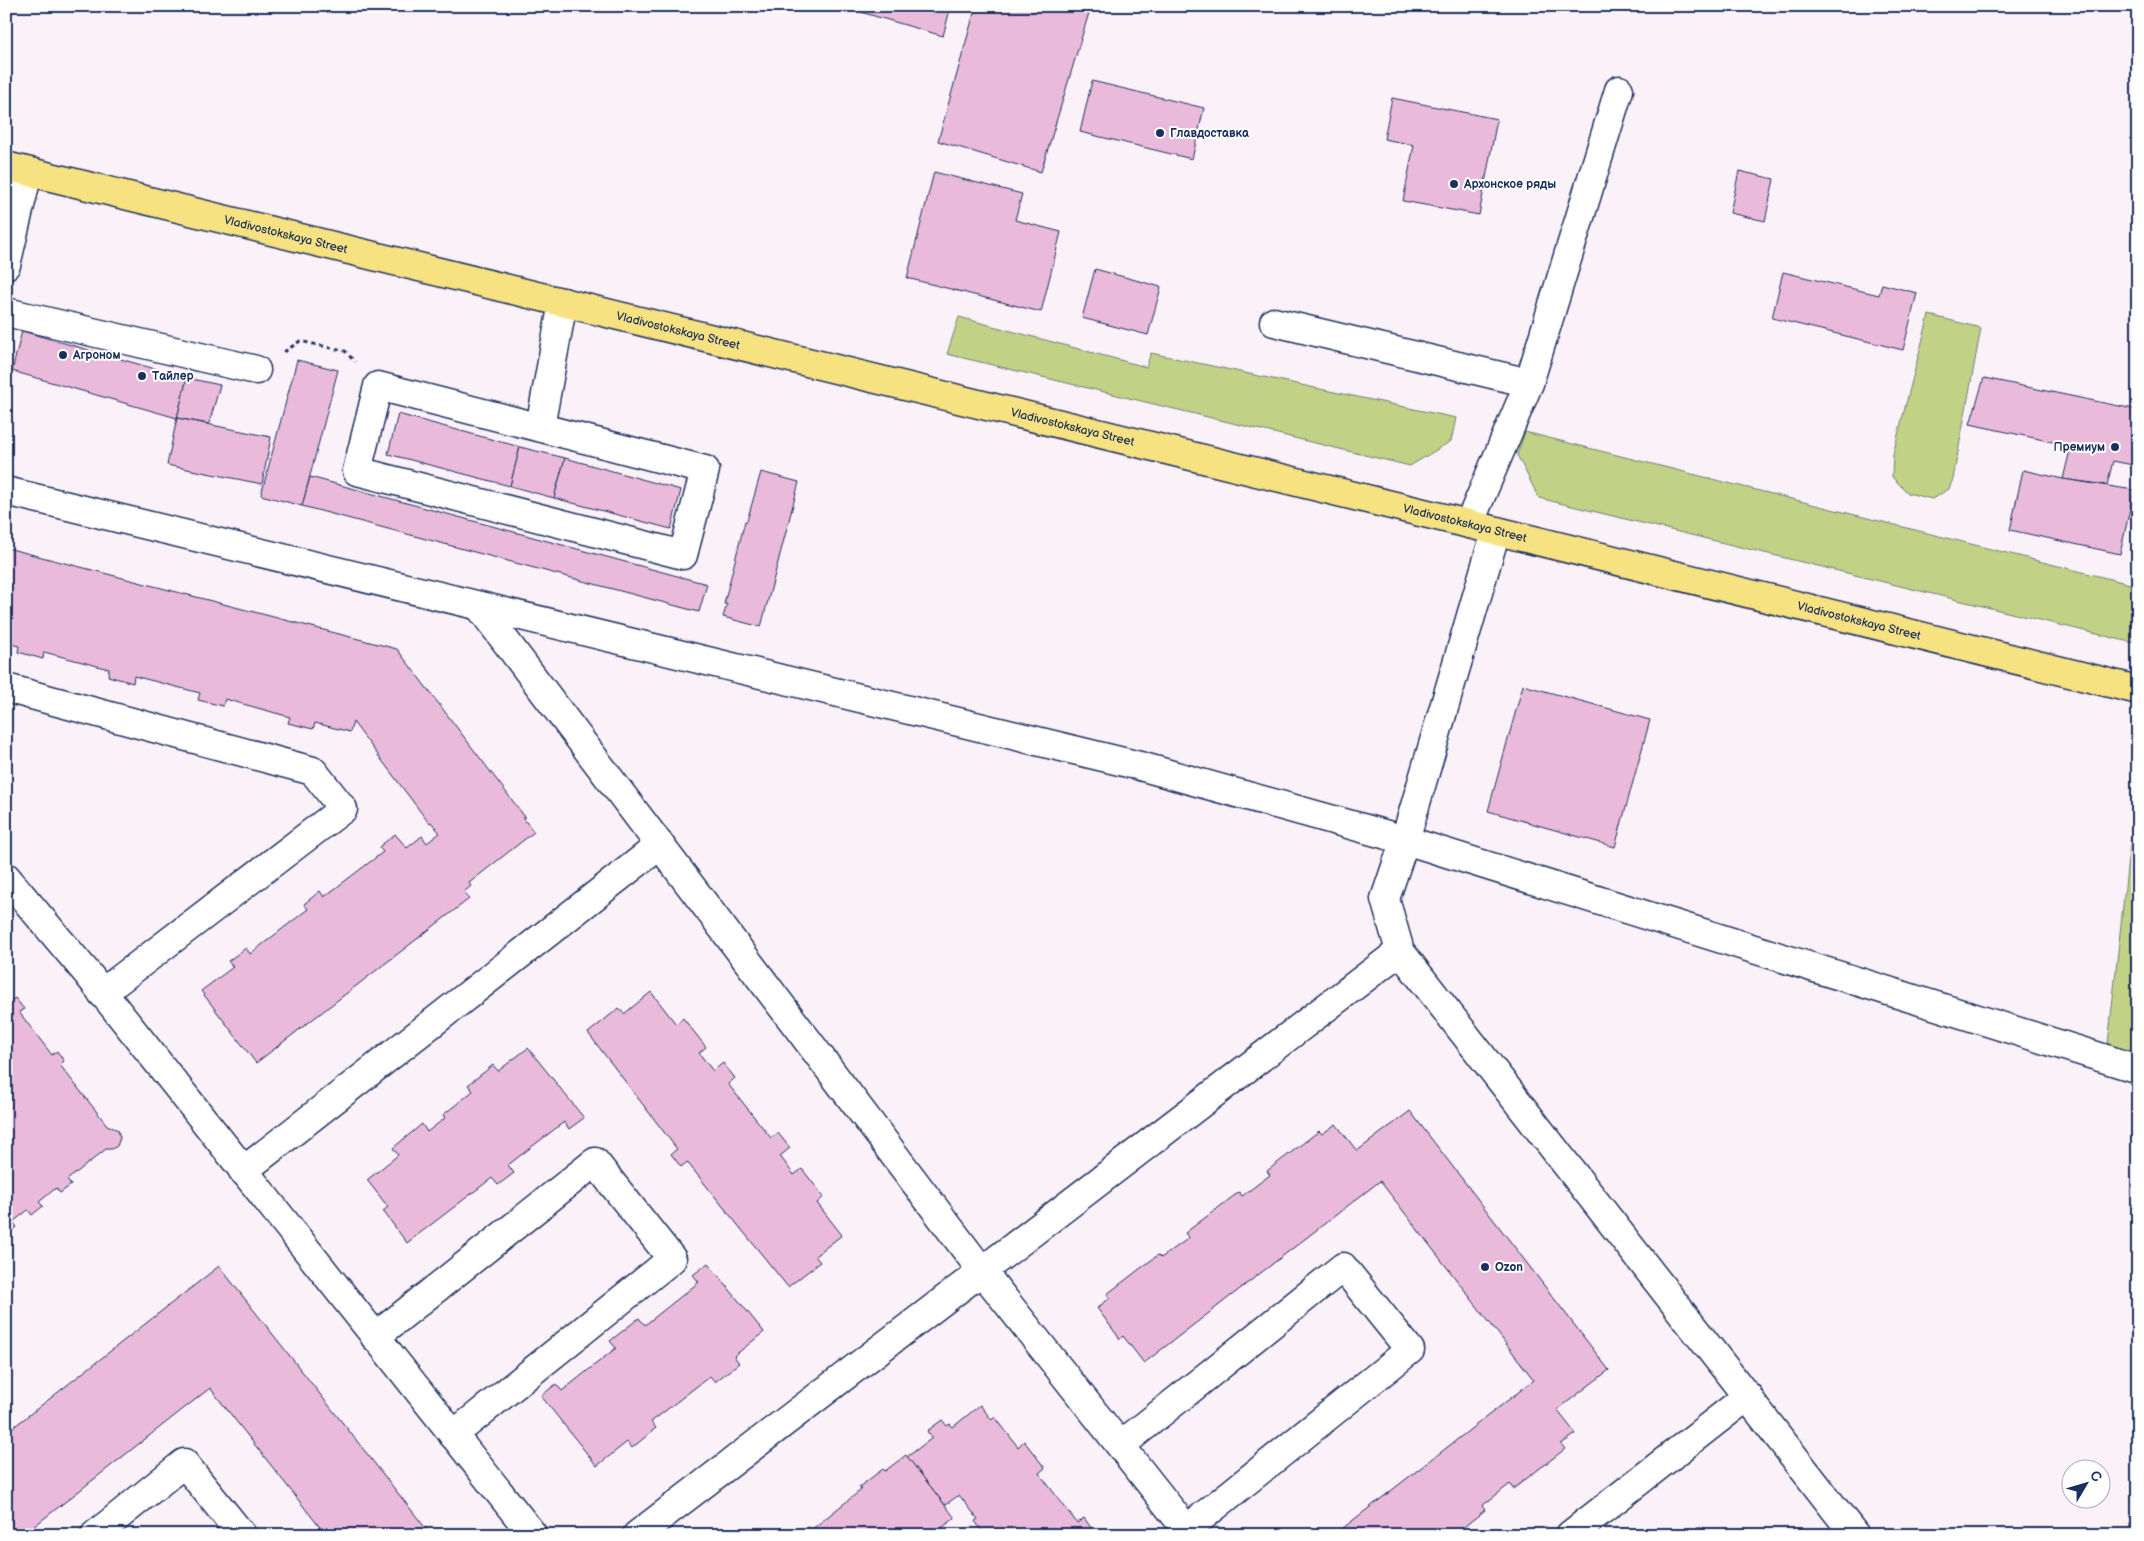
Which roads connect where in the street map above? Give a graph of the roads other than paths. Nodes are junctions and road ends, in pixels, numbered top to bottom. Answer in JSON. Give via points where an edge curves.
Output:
{"nodes":[{"id":1,"x":1619,"y":90,"type":"dead end"},
{"id":2,"x":17,"y":169,"type":"edge"},
{"id":3,"x":6,"y":264,"type":"edge"},
{"id":4,"x":563,"y":302,"type":"junction"},
{"id":5,"x":6,"y":312,"type":"edge"},
{"id":6,"x":1274,"y":322,"type":"dead end"},
{"id":7,"x":256,"y":370,"type":"road end"},
{"id":8,"x":1529,"y":383,"type":"junction"},
{"id":9,"x":540,"y":427,"type":"junction"},
{"id":10,"x":6,"y":491,"type":"edge"},
{"id":11,"x":1469,"y":524,"type":"junction"},
{"id":12,"x":1496,"y":531,"type":"junction"},
{"id":13,"x":479,"y":606,"type":"junction"},
{"id":14,"x":6,"y":688,"type":"edge"},
{"id":15,"x":2138,"y":690,"type":"edge"},
{"id":16,"x":1405,"y":840,"type":"junction"},
{"id":17,"x":660,"y":845,"type":"junction"},
{"id":18,"x":6,"y":878,"type":"edge"},
{"id":19,"x":1400,"y":951,"type":"junction"},
{"id":20,"x":102,"y":993,"type":"junction"},
{"id":21,"x":2138,"y":1069,"type":"edge"},
{"id":22,"x":243,"y":1171,"type":"junction"},
{"id":23,"x":982,"y":1271,"type":"junction"},
{"id":24,"x":375,"y":1337,"type":"junction"},
{"id":25,"x":1748,"y":1396,"type":"junction"},
{"id":26,"x":453,"y":1435,"type":"junction"},
{"id":27,"x":1120,"y":1445,"type":"junction"},
{"id":28,"x":1189,"y":1532,"type":"edge"},
{"id":29,"x":95,"y":1535,"type":"edge"},
{"id":30,"x":242,"y":1535,"type":"edge"},
{"id":31,"x":533,"y":1535,"type":"edge"},
{"id":32,"x":637,"y":1535,"type":"edge"},
{"id":33,"x":1570,"y":1535,"type":"edge"},
{"id":34,"x":1855,"y":1535,"type":"edge"}],
"edges":[{"from":1,"to":8,"type":"street"},
{"from":2,"to":3,"type":"street"},
{"from":2,"to":4,"type":"main road","name":"Vladivostokskaya Street"},
{"from":4,"to":9,"type":"street"},
{"from":4,"to":11,"type":"main road","name":"Vladivostokskaya Street"},
{"from":5,"to":7,"type":"street"},
{"from":6,"to":8,"type":"street"},
{"from":8,"to":11,"type":"street"},
{"from":9,"to":9,"type":"street","via":[[705,470],[683,555],[357,471],[378,386]]},
{"from":10,"to":13,"type":"street"},
{"from":11,"to":12,"type":"main road","name":"Vladivostokskaya Street"},
{"from":12,"to":15,"type":"main road","name":"Vladivostokskaya Street"},
{"from":12,"to":16,"type":"street"},
{"from":13,"to":16,"type":"street","via":[[1140,766]]},
{"from":13,"to":17,"type":"street"},
{"from":14,"to":20,"type":"street","via":[[313,771],[343,809]]},
{"from":16,"to":19,"type":"street","via":[[1385,899]]},
{"from":16,"to":21,"type":"street"},
{"from":17,"to":22,"type":"street"},
{"from":17,"to":23,"type":"street"},
{"from":18,"to":20,"type":"street"},
{"from":19,"to":23,"type":"street"},
{"from":19,"to":25,"type":"street"},
{"from":20,"to":22,"type":"street"},
{"from":22,"to":24,"type":"street"},
{"from":23,"to":27,"type":"street"},
{"from":23,"to":32,"type":"street"},
{"from":24,"to":26,"type":"street"},
{"from":24,"to":26,"type":"street","via":[[595,1162],[672,1259]]},
{"from":25,"to":33,"type":"street"},
{"from":25,"to":34,"type":"street"},
{"from":26,"to":31,"type":"street"},
{"from":27,"to":28,"type":"street"},
{"from":27,"to":28,"type":"street","via":[[1343,1267],[1410,1350]]},
{"from":29,"to":30,"type":"street","via":[[184,1463]]}]}
